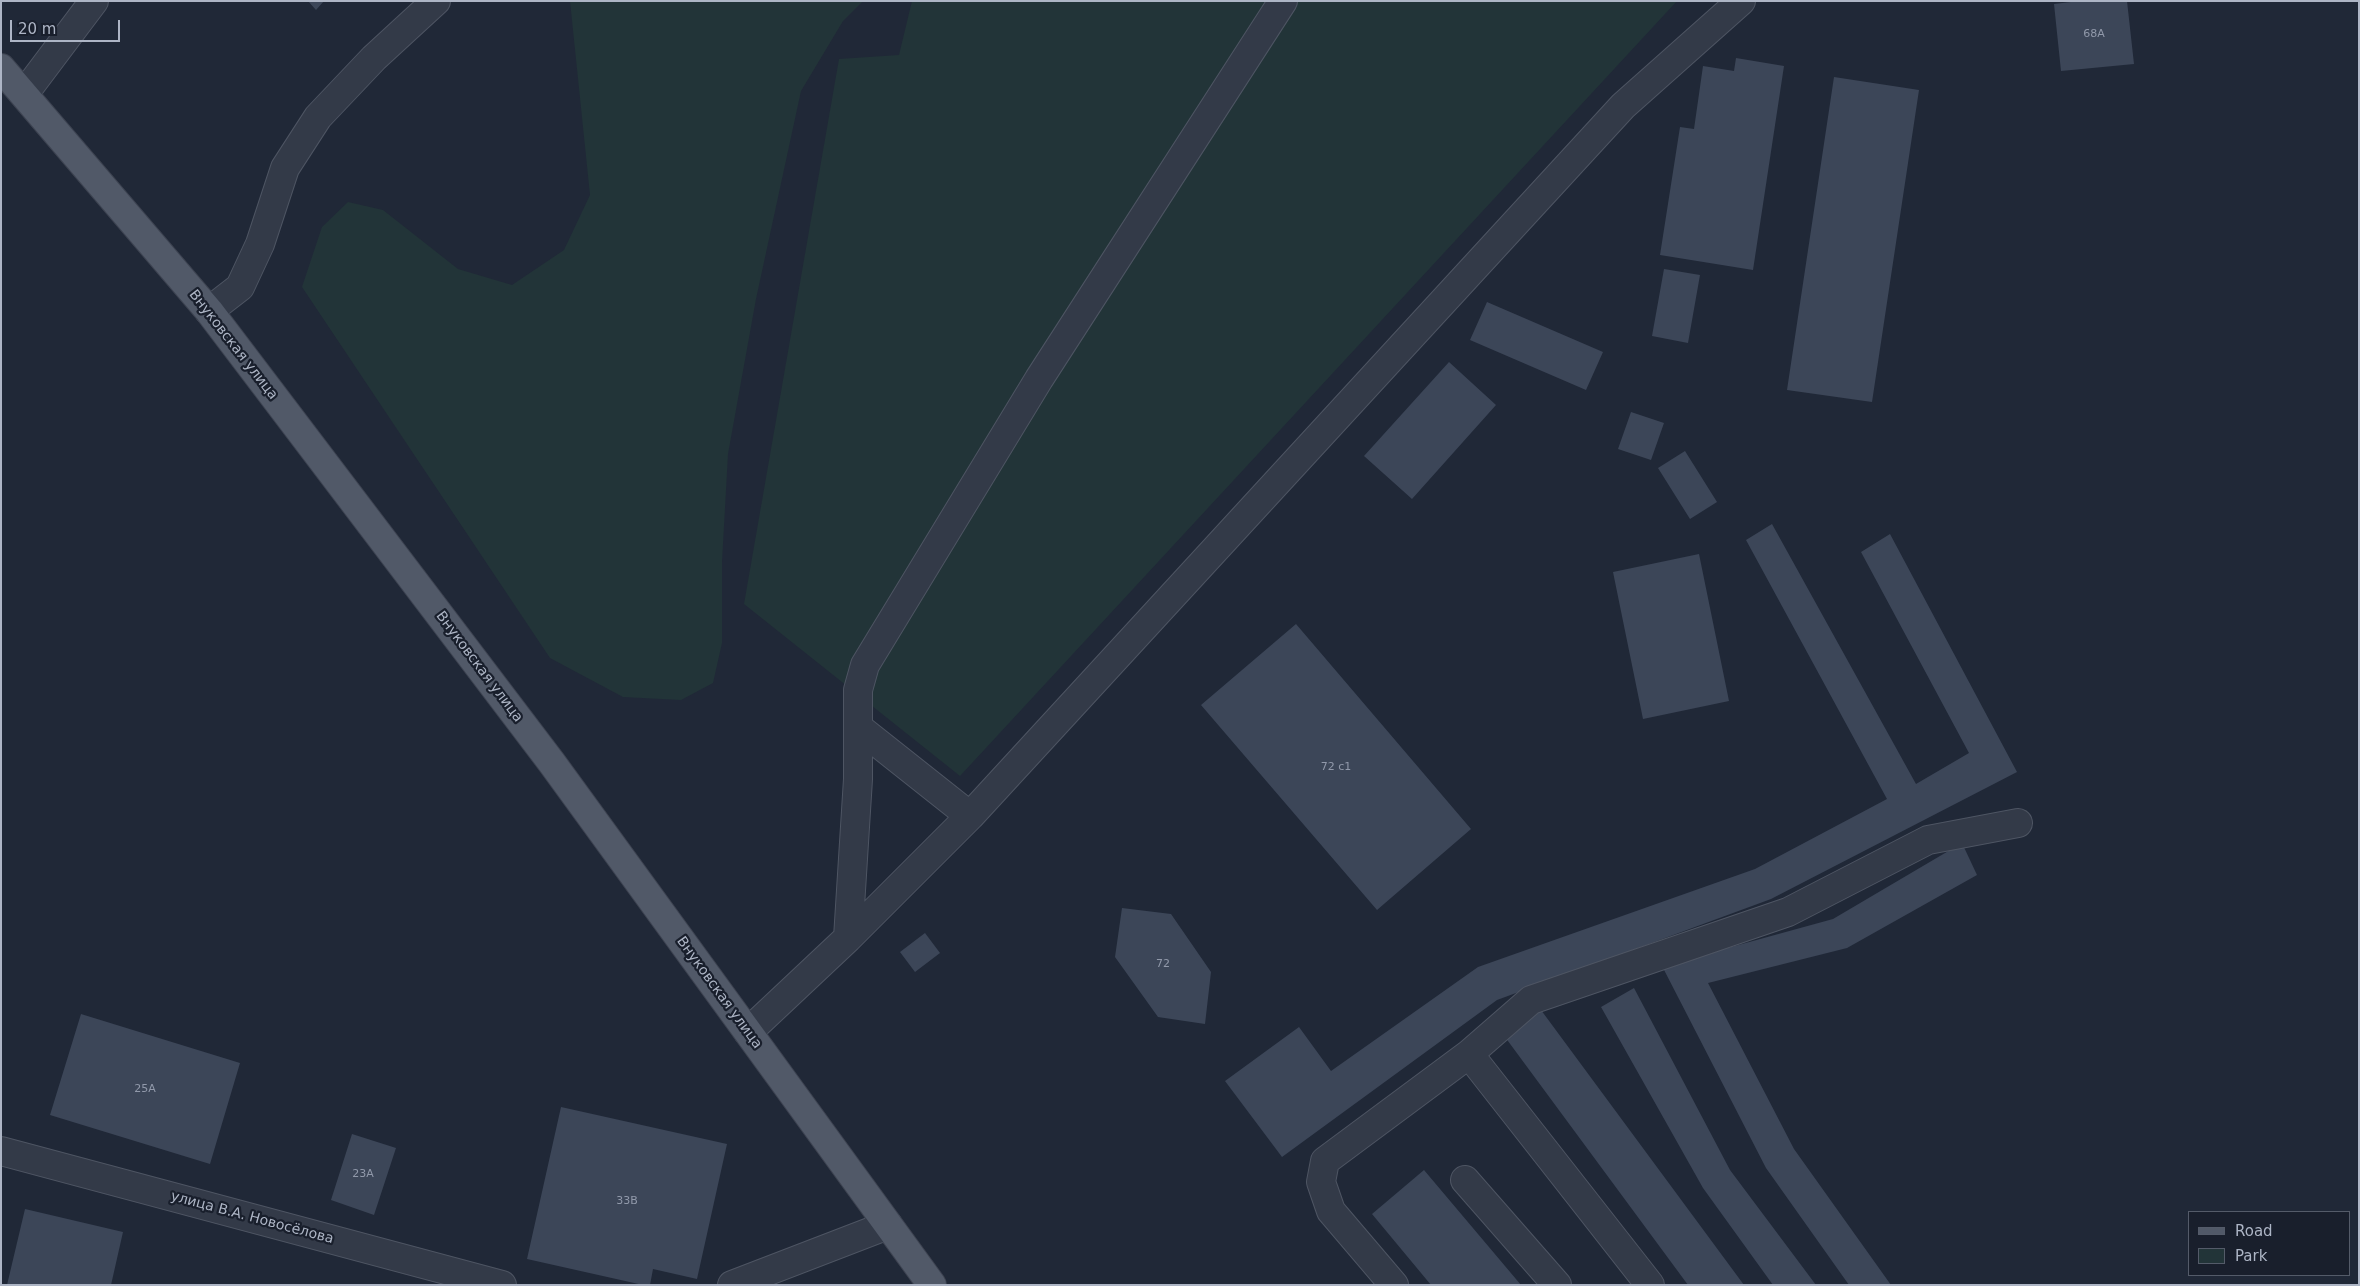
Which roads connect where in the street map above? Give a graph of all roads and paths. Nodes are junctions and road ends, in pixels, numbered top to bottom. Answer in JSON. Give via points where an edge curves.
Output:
{"nodes":[{"id":1,"x":94,"y":1,"type":"edge"},
{"id":2,"x":436,"y":1,"type":"edge"},
{"id":3,"x":1283,"y":1,"type":"edge"},
{"id":4,"x":1742,"y":1,"type":"edge"},
{"id":5,"x":1,"y":68,"type":"edge"},
{"id":6,"x":24,"y":94,"type":"junction"},
{"id":7,"x":209,"y":311,"type":"junction"},
{"id":8,"x":860,"y":728,"type":"junction"},
{"id":9,"x":970,"y":816,"type":"junction"},
{"id":10,"x":2018,"y":823,"type":"dead end"},
{"id":11,"x":848,"y":938,"type":"junction"},
{"id":12,"x":748,"y":1032,"type":"junction"},
{"id":13,"x":1469,"y":1054,"type":"junction"},
{"id":14,"x":1,"y":1151,"type":"edge"},
{"id":15,"x":1465,"y":1180,"type":"dead end"},
{"id":16,"x":888,"y":1225,"type":"junction"},
{"id":17,"x":502,"y":1285,"type":"edge"},
{"id":18,"x":732,"y":1285,"type":"edge"},
{"id":19,"x":932,"y":1285,"type":"edge"},
{"id":20,"x":1394,"y":1285,"type":"edge"},
{"id":21,"x":1558,"y":1285,"type":"edge"},
{"id":22,"x":1650,"y":1285,"type":"edge"}],
"edges":[{"from":1,"to":6,"type":"street"},
{"from":2,"to":7,"type":"street","via":[[374,58],[318,118],[285,168],[260,244],[240,287]]},
{"from":3,"to":8,"type":"street","via":[[1039,379],[865,665],[858,690]]},
{"from":4,"to":9,"type":"street","via":[[1623,106]]},
{"from":5,"to":6,"type":"main road","name":"Внуковская улица"},
{"from":6,"to":7,"type":"main road","name":"Внуковская улица"},
{"from":7,"to":12,"type":"main road","name":"Внуковская улица","via":[[552,763]]},
{"from":8,"to":9,"type":"street"},
{"from":8,"to":11,"type":"street"},
{"from":9,"to":11,"type":"street"},
{"from":10,"to":13,"type":"street","via":[[1928,840],[1788,912],[1530,1000]]},
{"from":11,"to":12,"type":"street"},
{"from":12,"to":16,"type":"main road","name":"Внуковская улица"},
{"from":13,"to":20,"type":"street","via":[[1325,1161],[1321,1182],[1331,1210]]},
{"from":13,"to":22,"type":"street"},
{"from":14,"to":17,"type":"street","name":"улица В.А. Новосёлова"},
{"from":15,"to":21,"type":"street"},
{"from":16,"to":18,"type":"street"},
{"from":16,"to":19,"type":"main road","name":"Внуковская улица"}]}
